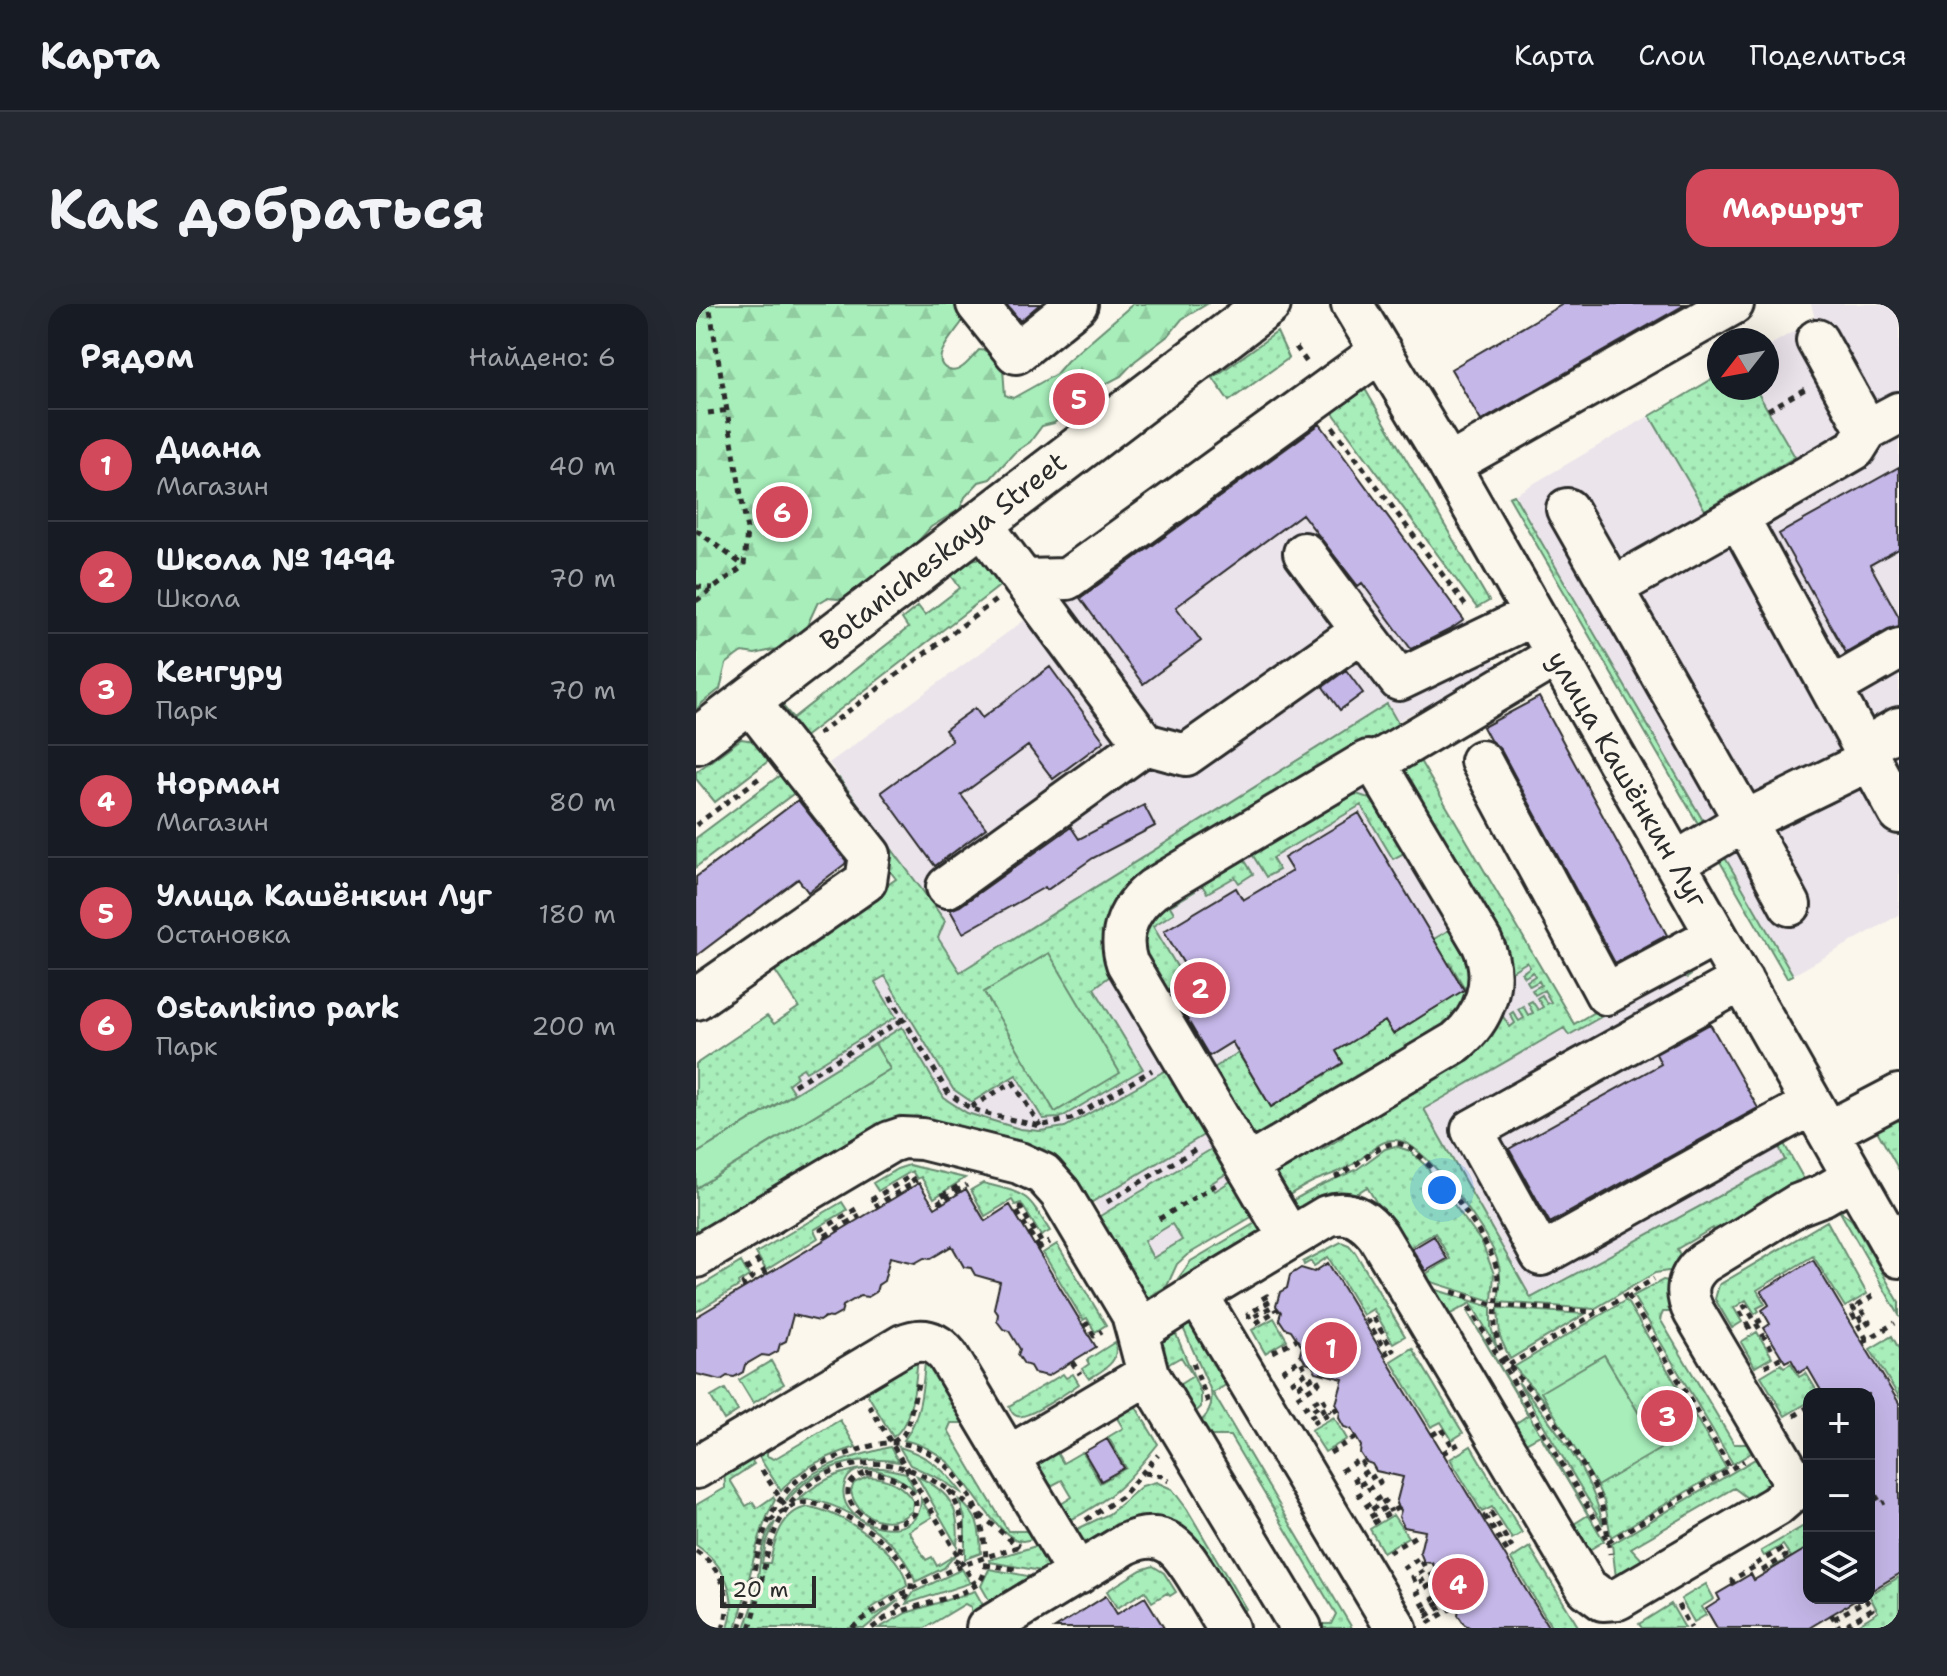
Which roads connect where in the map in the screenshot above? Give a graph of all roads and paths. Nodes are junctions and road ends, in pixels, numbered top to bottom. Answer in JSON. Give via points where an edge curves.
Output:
{"nodes":[{"id":1,"x":709,"y":304,"type":"edge"},
{"id":2,"x":977,"y":304,"type":"edge"},
{"id":3,"x":1077,"y":304,"type":"edge"},
{"id":4,"x":1268,"y":304,"type":"edge"},
{"id":5,"x":1352,"y":304,"type":"edge"},
{"id":6,"x":1733,"y":304,"type":"edge"},
{"id":7,"x":1817,"y":340,"type":"dead end"},
{"id":8,"x":1296,"y":347,"type":"dead end"},
{"id":9,"x":1381,"y":351,"type":"junction"},
{"id":10,"x":1311,"y":382,"type":"junction"},
{"id":11,"x":729,"y":410,"type":"junction"},
{"id":12,"x":708,"y":413,"type":"dead end"},
{"id":13,"x":1883,"y":421,"type":"edge"},
{"id":14,"x":1449,"y":465,"type":"junction"},
{"id":15,"x":1567,"y":509,"type":"dead end"},
{"id":16,"x":1738,"y":517,"type":"junction"},
{"id":17,"x":981,"y":523,"type":"junction"},
{"id":18,"x":696,"y":530,"type":"edge"},
{"id":19,"x":1304,"y":553,"type":"dead end"},
{"id":20,"x":744,"y":566,"type":"junction"},
{"id":21,"x":1023,"y":580,"type":"junction"},
{"id":22,"x":696,"y":587,"type":"edge"},
{"id":23,"x":714,"y":588,"type":"junction"},
{"id":24,"x":1612,"y":588,"type":"junction"},
{"id":25,"x":696,"y":601,"type":"edge"},
{"id":26,"x":1471,"y":614,"type":"dead end"},
{"id":27,"x":1534,"y":615,"type":"junction"},
{"id":28,"x":1362,"y":631,"type":"junction"},
{"id":29,"x":1899,"y":649,"type":"edge"},
{"id":30,"x":1557,"y":655,"type":"junction"},
{"id":31,"x":1831,"y":688,"type":"junction"},
{"id":32,"x":749,"y":701,"type":"junction"},
{"id":33,"x":1899,"y":728,"type":"edge"},
{"id":34,"x":696,"y":741,"type":"edge"},
{"id":35,"x":1145,"y":744,"type":"junction"},
{"id":36,"x":1867,"y":754,"type":"junction"},
{"id":37,"x":1481,"y":761,"type":"dead end"},
{"id":38,"x":1375,"y":763,"type":"junction"},
{"id":39,"x":1899,"y":813,"type":"edge"},
{"id":40,"x":1745,"y":821,"type":"junction"},
{"id":41,"x":1675,"y":863,"type":"junction"},
{"id":42,"x":947,"y":887,"type":"dead end"},
{"id":43,"x":1790,"y":905,"type":"dead end"},
{"id":44,"x":1716,"y":935,"type":"junction"},
{"id":45,"x":1742,"y":980,"type":"junction"},
{"id":46,"x":890,"y":996,"type":"dead end"},
{"id":47,"x":696,"y":999,"type":"edge"},
{"id":48,"x":904,"y":1019,"type":"junction"},
{"id":49,"x":1180,"y":1053,"type":"junction"},
{"id":50,"x":794,"y":1085,"type":"dead end"},
{"id":51,"x":1899,"y":1095,"type":"edge"},
{"id":52,"x":970,"y":1108,"type":"junction"},
{"id":53,"x":1820,"y":1118,"type":"junction"},
{"id":54,"x":1040,"y":1126,"type":"junction"},
{"id":55,"x":1227,"y":1132,"type":"junction"},
{"id":56,"x":1247,"y":1166,"type":"junction"},
{"id":57,"x":975,"y":1176,"type":"dead end"},
{"id":58,"x":1854,"y":1177,"type":"junction"},
{"id":59,"x":1325,"y":1180,"type":"dead end"},
{"id":60,"x":964,"y":1187,"type":"dead end"},
{"id":61,"x":950,"y":1199,"type":"dead end"},
{"id":62,"x":874,"y":1204,"type":"joint"},
{"id":63,"x":942,"y":1204,"type":"dead end"},
{"id":64,"x":859,"y":1213,"type":"joint"},
{"id":65,"x":1159,"y":1219,"type":"dead end"},
{"id":66,"x":1078,"y":1223,"type":"junction"},
{"id":67,"x":1289,"y":1237,"type":"junction"},
{"id":68,"x":1041,"y":1247,"type":"joint"},
{"id":69,"x":696,"y":1257,"type":"edge"},
{"id":70,"x":1899,"y":1257,"type":"edge"},
{"id":71,"x":761,"y":1266,"type":"dead end"},
{"id":72,"x":766,"y":1275,"type":"dead end"},
{"id":73,"x":750,"y":1279,"type":"dead end"},
{"id":74,"x":1690,"y":1281,"type":"junction"},
{"id":75,"x":745,"y":1288,"type":"dead end"},
{"id":76,"x":1450,"y":1291,"type":"dead end"},
{"id":77,"x":1878,"y":1293,"type":"dead end"},
{"id":78,"x":1628,"y":1295,"type":"junction"},
{"id":79,"x":1186,"y":1301,"type":"junction"},
{"id":80,"x":1495,"y":1305,"type":"junction"},
{"id":81,"x":1469,"y":1307,"type":"dead end"},
{"id":82,"x":1598,"y":1312,"type":"junction"},
{"id":83,"x":1238,"y":1314,"type":"dead end"},
{"id":84,"x":1766,"y":1317,"type":"dead end"},
{"id":85,"x":1264,"y":1318,"type":"dead end"},
{"id":86,"x":1895,"y":1323,"type":"dead end"},
{"id":87,"x":1137,"y":1332,"type":"junction"},
{"id":88,"x":1297,"y":1339,"type":"dead end"},
{"id":89,"x":923,"y":1340,"type":"junction"},
{"id":90,"x":1774,"y":1345,"type":"dead end"},
{"id":91,"x":1390,"y":1354,"type":"joint"},
{"id":92,"x":1264,"y":1358,"type":"dead end"},
{"id":93,"x":1291,"y":1365,"type":"dead end"},
{"id":94,"x":1509,"y":1365,"type":"junction"},
{"id":95,"x":1148,"y":1374,"type":"junction"},
{"id":96,"x":852,"y":1375,"type":"junction"},
{"id":97,"x":1290,"y":1401,"type":"dead end"},
{"id":98,"x":1338,"y":1408,"type":"dead end"},
{"id":99,"x":1297,"y":1412,"type":"dead end"},
{"id":100,"x":1331,"y":1412,"type":"junction"},
{"id":101,"x":1323,"y":1418,"type":"dead end"},
{"id":102,"x":1182,"y":1430,"type":"junction"},
{"id":103,"x":1432,"y":1435,"type":"dead end"},
{"id":104,"x":1356,"y":1437,"type":"dead end"},
{"id":105,"x":892,"y":1442,"type":"junction"},
{"id":106,"x":1772,"y":1445,"type":"junction"},
{"id":107,"x":1443,"y":1453,"type":"dead end"},
{"id":108,"x":1008,"y":1457,"type":"junction"},
{"id":109,"x":1323,"y":1457,"type":"dead end"},
{"id":110,"x":1350,"y":1465,"type":"dead end"},
{"id":111,"x":696,"y":1468,"type":"edge"},
{"id":112,"x":908,"y":1469,"type":"junction"},
{"id":113,"x":1731,"y":1469,"type":"junction"},
{"id":114,"x":946,"y":1487,"type":"junction"},
{"id":115,"x":922,"y":1493,"type":"junction"},
{"id":116,"x":1875,"y":1494,"type":"edge"},
{"id":117,"x":915,"y":1497,"type":"junction"},
{"id":118,"x":1349,"y":1501,"type":"dead end"},
{"id":119,"x":1885,"y":1502,"type":"dead end"},
{"id":120,"x":1399,"y":1507,"type":"dead end"},
{"id":121,"x":787,"y":1509,"type":"junction"},
{"id":122,"x":978,"y":1511,"type":"junction"},
{"id":123,"x":1356,"y":1512,"type":"dead end"},
{"id":124,"x":1391,"y":1512,"type":"junction"},
{"id":125,"x":1382,"y":1517,"type":"dead end"},
{"id":126,"x":767,"y":1524,"type":"junction"},
{"id":127,"x":1416,"y":1536,"type":"dead end"},
{"id":128,"x":1039,"y":1540,"type":"junction"},
{"id":129,"x":1609,"y":1542,"type":"junction"},
{"id":130,"x":1508,"y":1550,"type":"joint"},
{"id":131,"x":696,"y":1551,"type":"edge"},
{"id":132,"x":959,"y":1556,"type":"junction"},
{"id":133,"x":985,"y":1557,"type":"junction"},
{"id":134,"x":1382,"y":1557,"type":"dead end"},
{"id":135,"x":1573,"y":1563,"type":"junction"},
{"id":136,"x":964,"y":1564,"type":"junction"},
{"id":137,"x":1410,"y":1564,"type":"dead end"},
{"id":138,"x":1758,"y":1569,"type":"junction"},
{"id":139,"x":947,"y":1572,"type":"junction"},
{"id":140,"x":1078,"y":1574,"type":"junction"},
{"id":141,"x":1734,"y":1584,"type":"dead end"},
{"id":142,"x":976,"y":1585,"type":"junction"},
{"id":143,"x":911,"y":1589,"type":"junction"},
{"id":144,"x":1673,"y":1597,"type":"dead end"},
{"id":145,"x":1618,"y":1599,"type":"junction"},
{"id":146,"x":1406,"y":1612,"type":"edge"},
{"id":147,"x":1440,"y":1615,"type":"dead end"},
{"id":148,"x":884,"y":1619,"type":"junction"},
{"id":149,"x":992,"y":1625,"type":"edge"},
{"id":150,"x":723,"y":1628,"type":"edge"},
{"id":151,"x":740,"y":1628,"type":"edge"},
{"id":152,"x":750,"y":1628,"type":"edge"},
{"id":153,"x":852,"y":1628,"type":"edge"},
{"id":154,"x":872,"y":1628,"type":"edge"},
{"id":155,"x":1228,"y":1628,"type":"edge"},
{"id":156,"x":1301,"y":1628,"type":"edge"},
{"id":157,"x":1691,"y":1628,"type":"edge"},
{"id":158,"x":1840,"y":1628,"type":"edge"},
{"id":159,"x":1852,"y":1628,"type":"edge"}],
"edges":[{"from":1,"to":11,"type":"path"},
{"from":2,"to":3,"type":"street","via":[[1016,353]]},
{"from":4,"to":17,"type":"main road","name":"Botanicheskaya Street"},
{"from":5,"to":9,"type":"street","name":"улица Кашёнкин Луг"},
{"from":6,"to":14,"type":"street"},
{"from":7,"to":13,"type":"street"},
{"from":8,"to":10,"type":"path"},
{"from":9,"to":10,"type":"street"},
{"from":9,"to":14,"type":"street","name":"улица Кашёнкин Луг"},
{"from":10,"to":21,"type":"street","via":[[1067,579]]},
{"from":10,"to":26,"type":"path"},
{"from":11,"to":12,"type":"path"},
{"from":11,"to":20,"type":"path","via":[[747,530]]},
{"from":13,"to":16,"type":"street","via":[[1855,449]]},
{"from":14,"to":27,"type":"street","name":"улица Кашёнкин Луг"},
{"from":15,"to":24,"type":"street"},
{"from":16,"to":24,"type":"street"},
{"from":16,"to":31,"type":"street"},
{"from":17,"to":21,"type":"street"},
{"from":17,"to":32,"type":"main road","name":"Botanicheskaya Street"},
{"from":18,"to":20,"type":"path"},
{"from":19,"to":28,"type":"street"},
{"from":20,"to":23,"type":"path"},
{"from":21,"to":35,"type":"street"},
{"from":22,"to":23,"type":"path"},
{"from":23,"to":25,"type":"path"},
{"from":24,"to":40,"type":"street"},
{"from":27,"to":28,"type":"street","via":[[1399,680]]},
{"from":27,"to":30,"type":"street","name":"улица Кашёнкин Луг"},
{"from":28,"to":35,"type":"street","via":[[1186,755]]},
{"from":29,"to":31,"type":"street"},
{"from":30,"to":38,"type":"street"},
{"from":30,"to":41,"type":"street","name":"улица Кашёнкин Луг"},
{"from":31,"to":36,"type":"street"},
{"from":32,"to":34,"type":"main road","name":"Botanicheskaya Street"},
{"from":32,"to":47,"type":"street","via":[[870,855],[866,881]]},
{"from":33,"to":36,"type":"street"},
{"from":35,"to":42,"type":"street"},
{"from":36,"to":39,"type":"street"},
{"from":36,"to":40,"type":"street"},
{"from":37,"to":44,"type":"street","via":[[1606,994]]},
{"from":38,"to":49,"type":"street","via":[[1368,761],[1153,889],[1135,906],[1125,927],[1123,951]]},
{"from":38,"to":56,"type":"street","via":[[1482,943],[1490,968],[1487,996],[1477,1022],[1456,1042]]},
{"from":40,"to":41,"type":"street"},
{"from":40,"to":43,"type":"street"},
{"from":41,"to":44,"type":"street","name":"улица Кашёнкин Луг"},
{"from":44,"to":45,"type":"street","name":"улица Кашёнкин Луг"},
{"from":45,"to":53,"type":"street","name":"улица Кашёнкин Луг"},
{"from":45,"to":53,"type":"street","via":[[1472,1130],[1541,1255]]},
{"from":46,"to":48,"type":"path"},
{"from":48,"to":50,"type":"path"},
{"from":48,"to":52,"type":"path","via":[[948,1093]]},
{"from":49,"to":54,"type":"path","via":[[1071,1119]]},
{"from":49,"to":55,"type":"street"},
{"from":51,"to":53,"type":"street"},
{"from":52,"to":54,"type":"path"},
{"from":52,"to":54,"type":"path","via":[[1013,1082]]},
{"from":53,"to":58,"type":"street","name":"улица Кашёнкин Луг"},
{"from":55,"to":56,"type":"street"},
{"from":55,"to":66,"type":"path"},
{"from":56,"to":65,"type":"path"},
{"from":56,"to":67,"type":"street"},
{"from":57,"to":63,"type":"path","via":[[938,1198]]},
{"from":58,"to":70,"type":"street","name":"улица Кашёнкин Луг"},
{"from":58,"to":74,"type":"street","via":[[1703,1263]]},
{"from":59,"to":80,"type":"path","via":[[1389,1144],[1416,1152],[1491,1253],[1497,1274]]},
{"from":60,"to":61,"type":"path"},
{"from":62,"to":62,"type":"path","via":[[911,1176],[915,1182]]},
{"from":64,"to":64,"type":"path","via":[[825,1236],[821,1230]]},
{"from":66,"to":69,"type":"street","via":[[1053,1183],[1037,1170],[928,1140],[902,1138]]},
{"from":66,"to":87,"type":"street","via":[[1132,1314]]},
{"from":67,"to":79,"type":"street"},
{"from":67,"to":135,"type":"street","via":[[1335,1213],[1358,1217],[1372,1229]]},
{"from":68,"to":68,"type":"path","via":[[1016,1210],[1020,1207]]},
{"from":71,"to":72,"type":"path"},
{"from":73,"to":75,"type":"path"},
{"from":74,"to":78,"type":"path","via":[[1662,1276]]},
{"from":74,"to":106,"type":"street","via":[[1690,1306]]},
{"from":76,"to":80,"type":"path"},
{"from":77,"to":86,"type":"path","via":[[1858,1305],[1869,1322],[1864,1325],[1850,1310],[1865,1341]]},
{"from":78,"to":82,"type":"path"},
{"from":78,"to":113,"type":"path"},
{"from":79,"to":87,"type":"street"},
{"from":79,"to":102,"type":"path","via":[[1177,1325],[1208,1402]]},
{"from":79,"to":146,"type":"street"},
{"from":80,"to":82,"type":"path"},
{"from":80,"to":94,"type":"path","via":[[1497,1339]]},
{"from":81,"to":129,"type":"path"},
{"from":82,"to":94,"type":"path"},
{"from":83,"to":85,"type":"path","via":[[1267,1296],[1270,1301],[1248,1314],[1250,1319],[1273,1306],[1277,1310]]},
{"from":84,"to":90,"type":"path","via":[[1752,1326],[1770,1347]]},
{"from":87,"to":95,"type":"street"},
{"from":88,"to":92,"type":"path"},
{"from":89,"to":96,"type":"street","via":[[903,1345]]},
{"from":89,"to":105,"type":"path","via":[[910,1420],[903,1435]]},
{"from":89,"to":108,"type":"street","via":[[948,1356]]},
{"from":91,"to":91,"type":"path","via":[[1367,1320],[1373,1317]]},
{"from":93,"to":97,"type":"path","via":[[1301,1359],[1307,1372],[1293,1381],[1297,1387],[1315,1376],[1319,1383]]},
{"from":94,"to":129,"type":"path","via":[[1549,1413],[1595,1489]]},
{"from":95,"to":102,"type":"street"},
{"from":95,"to":108,"type":"street"},
{"from":96,"to":105,"type":"path"},
{"from":96,"to":111,"type":"street"},
{"from":98,"to":100,"type":"path"},
{"from":99,"to":100,"type":"path","via":[[1322,1397],[1325,1402],[1306,1413],[1309,1418],[1328,1407]]},
{"from":100,"to":101,"type":"path"},
{"from":102,"to":128,"type":"path","via":[[1121,1497]]},
{"from":102,"to":156,"type":"street"},
{"from":103,"to":107,"type":"path","via":[[1442,1429],[1452,1448]]},
{"from":104,"to":109,"type":"path"},
{"from":105,"to":112,"type":"path"},
{"from":105,"to":122,"type":"path","via":[[938,1459]]},
{"from":105,"to":126,"type":"path","via":[[810,1471],[787,1490]]},
{"from":106,"to":113,"type":"path"},
{"from":106,"to":145,"type":"street","via":[[1791,1476],[1788,1498]]},
{"from":108,"to":128,"type":"street"},
{"from":110,"to":118,"type":"path","via":[[1361,1458],[1367,1471],[1355,1479],[1358,1486],[1376,1475],[1380,1482]]},
{"from":112,"to":114,"type":"path"},
{"from":112,"to":115,"type":"path"},
{"from":112,"to":121,"type":"path","via":[[874,1464],[841,1468],[809,1485]]},
{"from":113,"to":129,"type":"path"},
{"from":114,"to":122,"type":"path"},
{"from":114,"to":132,"type":"path","via":[[961,1514]]},
{"from":115,"to":117,"type":"path"},
{"from":115,"to":132,"type":"path"},
{"from":116,"to":119,"type":"path","via":[[1881,1504]]},
{"from":117,"to":117,"type":"path","via":[[912,1517],[883,1524],[856,1511],[848,1487],[858,1476],[878,1474],[900,1481]]},
{"from":120,"to":124,"type":"path"},
{"from":121,"to":126,"type":"path"},
{"from":121,"to":143,"type":"path","via":[[816,1504],[855,1522],[901,1561]]},
{"from":121,"to":152,"type":"path","via":[[770,1545]]},
{"from":122,"to":128,"type":"path","via":[[1013,1542]]},
{"from":122,"to":133,"type":"path"},
{"from":123,"to":124,"type":"path","via":[[1382,1496],[1385,1501],[1366,1513],[1368,1518],[1388,1506]]},
{"from":124,"to":125,"type":"path"},
{"from":126,"to":151,"type":"path"},
{"from":127,"to":134,"type":"path"},
{"from":128,"to":133,"type":"path"},
{"from":128,"to":140,"type":"street"},
{"from":129,"to":135,"type":"path"},
{"from":129,"to":145,"type":"path"},
{"from":130,"to":130,"type":"path","via":[[1485,1516],[1491,1513]]},
{"from":131,"to":150,"type":"path","via":[[725,1587]]},
{"from":132,"to":136,"type":"path"},
{"from":132,"to":139,"type":"path"},
{"from":133,"to":136,"type":"path"},
{"from":133,"to":142,"type":"path","via":[[985,1572]]},
{"from":135,"to":145,"type":"street","via":[[1591,1594]]},
{"from":136,"to":139,"type":"path"},
{"from":136,"to":142,"type":"path"},
{"from":137,"to":146,"type":"path","via":[[1421,1558],[1426,1569],[1413,1577],[1416,1584],[1435,1573],[1439,1580]]},
{"from":138,"to":138,"type":"path","via":[[1786,1556],[1782,1549]]},
{"from":138,"to":141,"type":"path","via":[[1732,1580]]},
{"from":139,"to":143,"type":"path"},
{"from":140,"to":149,"type":"street"},
{"from":140,"to":155,"type":"street","via":[[1134,1540],[1161,1539],[1182,1553]]},
{"from":142,"to":148,"type":"path"},
{"from":142,"to":149,"type":"path"},
{"from":143,"to":148,"type":"path"},
{"from":143,"to":153,"type":"path"},
{"from":144,"to":157,"type":"path"},
{"from":146,"to":147,"type":"path","via":[[1442,1594],[1445,1599],[1424,1611],[1427,1616],[1448,1603],[1454,1607]]},
{"from":148,"to":154,"type":"path"},
{"from":158,"to":159,"type":"path","via":[[1833,1617],[1866,1600],[1872,1609],[1849,1623]]}]}
